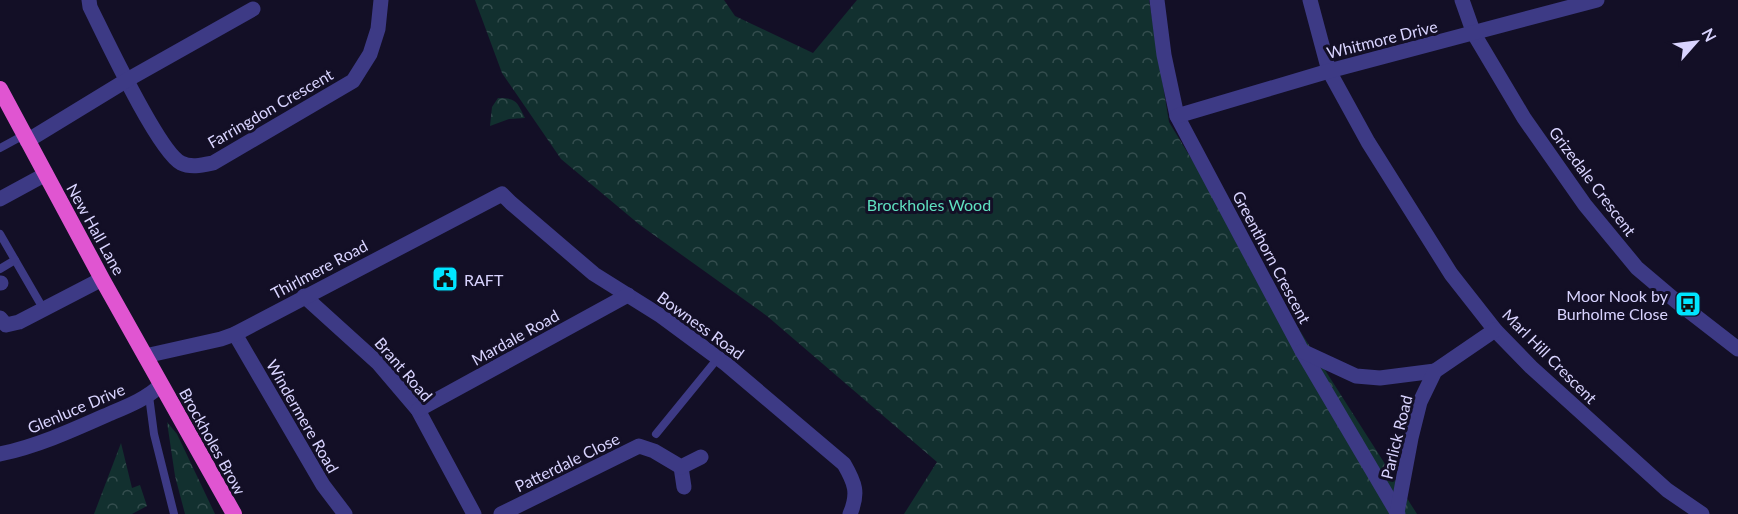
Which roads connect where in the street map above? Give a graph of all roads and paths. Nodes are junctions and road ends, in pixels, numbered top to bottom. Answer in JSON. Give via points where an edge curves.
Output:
{"nodes":[{"id":1,"x":89,"y":0,"type":"edge"},
{"id":2,"x":381,"y":0,"type":"edge"},
{"id":3,"x":1157,"y":0,"type":"edge"},
{"id":4,"x":1311,"y":0,"type":"edge"},
{"id":5,"x":1462,"y":0,"type":"edge"},
{"id":6,"x":1597,"y":0,"type":"edge"},
{"id":7,"x":253,"y":9,"type":"dead end"},
{"id":8,"x":1474,"y":34,"type":"junction"},
{"id":9,"x":1329,"y":71,"type":"junction"},
{"id":10,"x":127,"y":80,"type":"junction"},
{"id":11,"x":0,"y":88,"type":"edge"},
{"id":12,"x":1177,"y":116,"type":"junction"},
{"id":13,"x":26,"y":138,"type":"junction"},
{"id":14,"x":0,"y":148,"type":"edge"},
{"id":15,"x":46,"y":174,"type":"junction"},
{"id":16,"x":502,"y":194,"type":"joint"},
{"id":17,"x":0,"y":199,"type":"edge"},
{"id":18,"x":0,"y":234,"type":"edge"},
{"id":19,"x":15,"y":260,"type":"junction"},
{"id":20,"x":0,"y":278,"type":"edge"},
{"id":21,"x":102,"y":279,"type":"junction"},
{"id":22,"x":628,"y":295,"type":"junction"},
{"id":23,"x":304,"y":296,"type":"junction"},
{"id":24,"x":44,"y":310,"type":"junction"},
{"id":25,"x":0,"y":318,"type":"edge"},
{"id":26,"x":1495,"y":330,"type":"junction"},
{"id":27,"x":235,"y":334,"type":"junction"},
{"id":28,"x":1738,"y":349,"type":"edge"},
{"id":29,"x":1302,"y":351,"type":"junction"},
{"id":30,"x":145,"y":356,"type":"junction"},
{"id":31,"x":718,"y":358,"type":"junction"},
{"id":32,"x":1435,"y":370,"type":"junction"},
{"id":33,"x":155,"y":391,"type":"junction"},
{"id":34,"x":418,"y":410,"type":"junction"},
{"id":35,"x":656,"y":435,"type":"dead end"},
{"id":36,"x":0,"y":454,"type":"edge"},
{"id":37,"x":701,"y":457,"type":"dead end"},
{"id":38,"x":681,"y":467,"type":"junction"},
{"id":39,"x":684,"y":487,"type":"dead end"},
{"id":40,"x":853,"y":508,"type":"edge"},
{"id":41,"x":174,"y":514,"type":"edge"},
{"id":42,"x":234,"y":514,"type":"edge"},
{"id":43,"x":345,"y":514,"type":"edge"},
{"id":44,"x":474,"y":514,"type":"edge"},
{"id":45,"x":501,"y":514,"type":"edge"},
{"id":46,"x":1397,"y":514,"type":"edge"},
{"id":47,"x":1702,"y":514,"type":"edge"}],
"edges":[{"from":1,"to":10,"type":"street","name":"Farringdon Crescent"},
{"from":2,"to":10,"type":"street","name":"Farringdon Crescent","via":[[370,54],[353,81],[213,163],[193,166],[180,162],[162,142]]},
{"from":3,"to":12,"type":"street","name":"Greenthorn Crescent"},
{"from":4,"to":9,"type":"street","name":"Marl Hill Crescent"},
{"from":5,"to":8,"type":"street","name":"Grizedale Crescent"},
{"from":6,"to":8,"type":"street","name":"Whitmore Drive"},
{"from":7,"to":10,"type":"street"},
{"from":8,"to":9,"type":"street","name":"Whitmore Drive"},
{"from":8,"to":28,"type":"street","name":"Grizedale Crescent","via":[[1524,117],[1585,205],[1637,268]]},
{"from":9,"to":12,"type":"street","name":"Whitmore Drive"},
{"from":9,"to":26,"type":"street","name":"Marl Hill Crescent","via":[[1368,142],[1451,274]]},
{"from":10,"to":13,"type":"street"},
{"from":11,"to":13,"type":"highway","name":"New Hall Lane"},
{"from":12,"to":29,"type":"street","name":"Greenthorn Crescent"},
{"from":13,"to":14,"type":"lane"},
{"from":13,"to":15,"type":"highway","name":"New Hall Lane"},
{"from":15,"to":17,"type":"street"},
{"from":15,"to":21,"type":"highway","name":"New Hall Lane"},
{"from":16,"to":22,"type":"street","name":"Bowness Road","via":[[594,274]]},
{"from":16,"to":23,"type":"street","name":"Thirlmere Road"},
{"from":18,"to":19,"type":"lane"},
{"from":19,"to":20,"type":"lane"},
{"from":19,"to":24,"type":"lane"},
{"from":21,"to":24,"type":"street"},
{"from":21,"to":30,"type":"highway","name":"New Hall Lane"},
{"from":22,"to":31,"type":"street","name":"Bowness Road"},
{"from":22,"to":34,"type":"street","name":"Mardale Road"},
{"from":23,"to":27,"type":"street","name":"Thirlmere Road"},
{"from":23,"to":34,"type":"street","name":"Brant Road","via":[[362,347]]},
{"from":24,"to":25,"type":"street","via":[[6,325]]},
{"from":26,"to":32,"type":"street","name":"Parlick Road"},
{"from":26,"to":47,"type":"street","name":"Marl Hill Crescent","via":[[1530,367],[1667,490]]},
{"from":27,"to":30,"type":"street","name":"Thirlmere Road"},
{"from":27,"to":43,"type":"street","name":"Windermere Road","via":[[323,485]]},
{"from":29,"to":32,"type":"street","name":"Parlick Road","via":[[1356,376],[1380,378]]},
{"from":29,"to":46,"type":"street","name":"Greenthorn Crescent"},
{"from":30,"to":33,"type":"highway","name":"New Hall Lane"},
{"from":31,"to":35,"type":"lane"},
{"from":31,"to":40,"type":"street","name":"Bowness Road","via":[[844,464],[854,482]]},
{"from":32,"to":46,"type":"street","name":"Parlick Road","via":[[1420,402]]},
{"from":33,"to":36,"type":"street","name":"Glenluce Drive","via":[[31,447]]},
{"from":33,"to":41,"type":"lane","via":[[154,434]]},
{"from":33,"to":42,"type":"highway","name":"Brockholes Brow"},
{"from":34,"to":44,"type":"street","name":"Brant Road"},
{"from":37,"to":38,"type":"street"},
{"from":38,"to":39,"type":"street"},
{"from":38,"to":45,"type":"street","name":"Patterdale Close","via":[[639,446]]}]}
